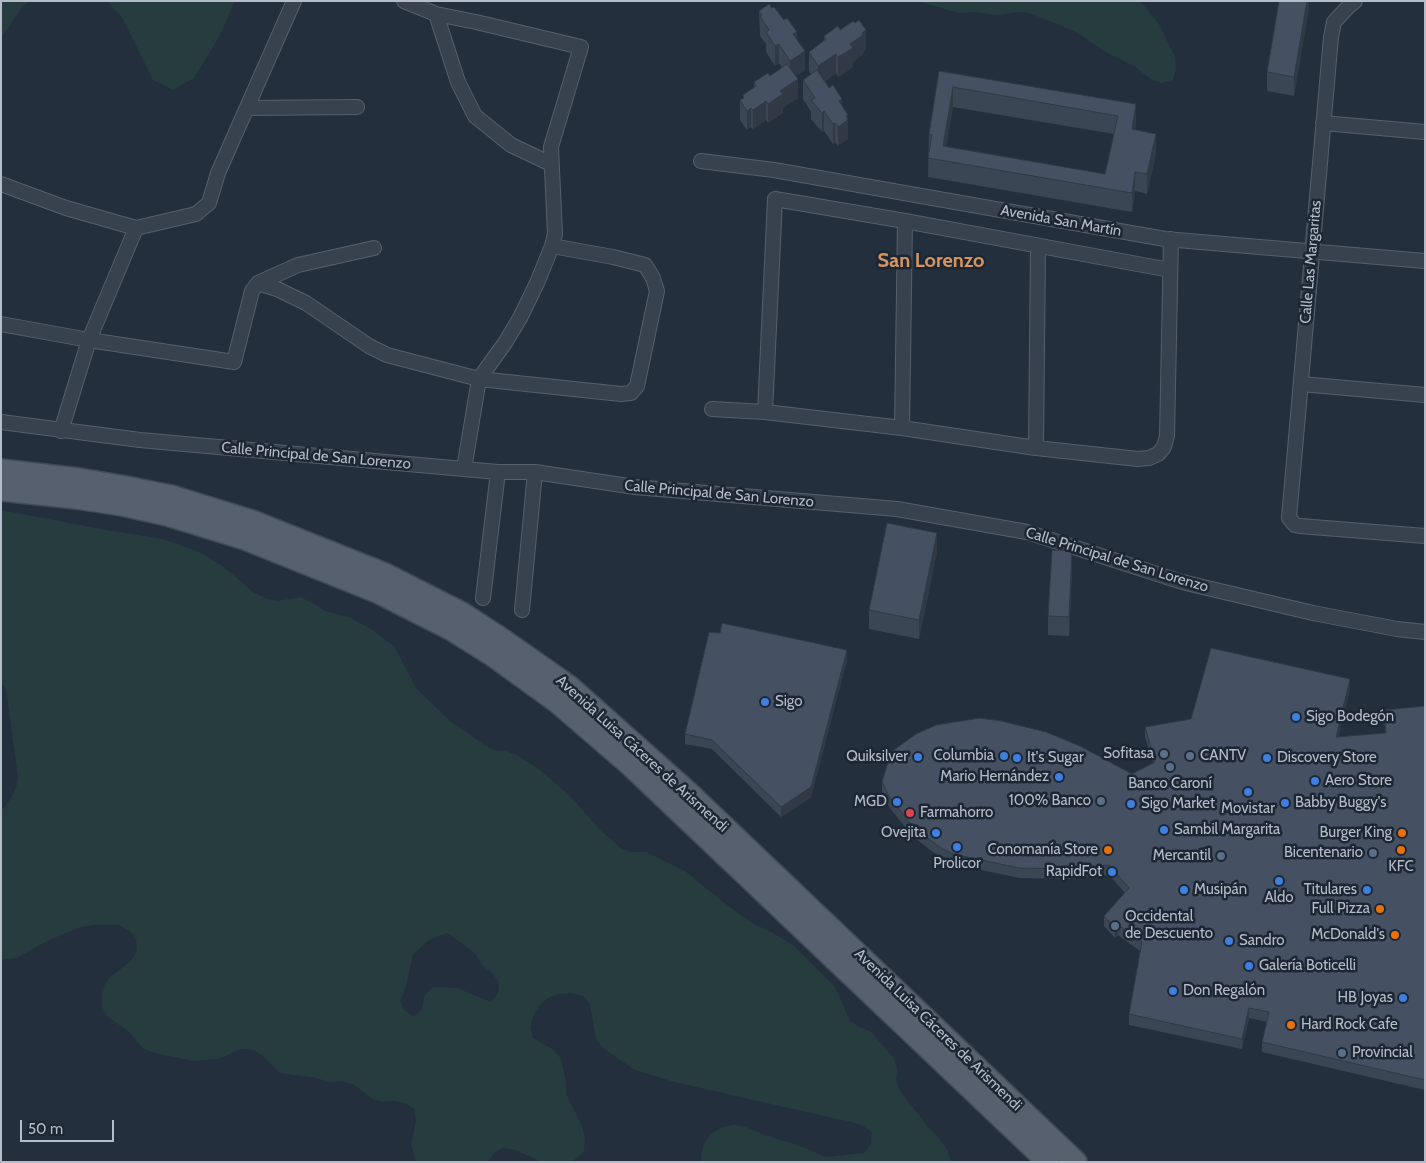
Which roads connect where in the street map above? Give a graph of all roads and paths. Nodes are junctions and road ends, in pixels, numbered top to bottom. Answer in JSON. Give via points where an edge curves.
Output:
{"nodes":[{"id":1,"x":294,"y":1,"type":"edge"},
{"id":2,"x":404,"y":1,"type":"edge"},
{"id":3,"x":1355,"y":1,"type":"edge"},
{"id":4,"x":436,"y":14,"type":"junction"},
{"id":5,"x":357,"y":107,"type":"dead end"},
{"id":6,"x":247,"y":108,"type":"junction"},
{"id":7,"x":1323,"y":123,"type":"junction"},
{"id":8,"x":1425,"y":132,"type":"edge"},
{"id":9,"x":701,"y":161,"type":"dead end"},
{"id":10,"x":551,"y":164,"type":"junction"},
{"id":11,"x":1,"y":184,"type":"edge"},
{"id":12,"x":905,"y":221,"type":"junction"},
{"id":13,"x":136,"y":228,"type":"junction"},
{"id":14,"x":1171,"y":239,"type":"junction"},
{"id":15,"x":552,"y":246,"type":"junction"},
{"id":16,"x":1038,"y":246,"type":"junction"},
{"id":17,"x":374,"y":248,"type":"dead end"},
{"id":18,"x":1311,"y":252,"type":"junction"},
{"id":19,"x":1425,"y":261,"type":"edge"},
{"id":20,"x":1170,"y":270,"type":"junction"},
{"id":21,"x":258,"y":283,"type":"junction"},
{"id":22,"x":1,"y":324,"type":"edge"},
{"id":23,"x":90,"y":340,"type":"junction"},
{"id":24,"x":479,"y":379,"type":"junction"},
{"id":25,"x":1301,"y":384,"type":"junction"},
{"id":26,"x":1425,"y":395,"type":"edge"},
{"id":27,"x":712,"y":409,"type":"dead end"},
{"id":28,"x":765,"y":412,"type":"junction"},
{"id":29,"x":1,"y":422,"type":"edge"},
{"id":30,"x":902,"y":428,"type":"junction"},
{"id":31,"x":62,"y":431,"type":"junction"},
{"id":32,"x":1036,"y":448,"type":"junction"},
{"id":33,"x":464,"y":469,"type":"junction"},
{"id":34,"x":1,"y":470,"type":"edge"},
{"id":35,"x":498,"y":472,"type":"junction"},
{"id":36,"x":535,"y":472,"type":"junction"},
{"id":37,"x":1,"y":490,"type":"edge"},
{"id":38,"x":1425,"y":536,"type":"edge"},
{"id":39,"x":483,"y":598,"type":"dead end"},
{"id":40,"x":522,"y":610,"type":"dead end"},
{"id":41,"x":1425,"y":632,"type":"edge"},
{"id":42,"x":1048,"y":1162,"type":"edge"},
{"id":43,"x":1076,"y":1162,"type":"edge"}],
"edges":[{"from":1,"to":6,"type":"street"},
{"from":2,"to":4,"type":"street"},
{"from":3,"to":7,"type":"street","name":"Calle Las Margaritas","via":[[1334,22]]},
{"from":4,"to":10,"type":"street","via":[[458,82],[475,116],[511,145]]},
{"from":4,"to":10,"type":"street","via":[[581,47],[551,147]]},
{"from":5,"to":6,"type":"street"},
{"from":6,"to":13,"type":"street","via":[[218,173],[209,203],[203,210]]},
{"from":7,"to":8,"type":"street"},
{"from":7,"to":18,"type":"street","name":"Calle Las Margaritas"},
{"from":9,"to":14,"type":"street","name":"Avenida San Martín","via":[[774,170]]},
{"from":10,"to":15,"type":"street","via":[[555,234]]},
{"from":11,"to":13,"type":"street","via":[[66,208]]},
{"from":12,"to":16,"type":"street"},
{"from":12,"to":28,"type":"street","via":[[774,200]]},
{"from":12,"to":30,"type":"street"},
{"from":13,"to":23,"type":"street"},
{"from":14,"to":18,"type":"street","name":"Avenida San Martín"},
{"from":14,"to":20,"type":"street"},
{"from":15,"to":24,"type":"street","via":[[520,318]]},
{"from":15,"to":24,"type":"street","via":[[645,266],[653,278],[657,291],[637,386],[631,393],[621,394]]},
{"from":16,"to":20,"type":"street"},
{"from":16,"to":32,"type":"street"},
{"from":17,"to":21,"type":"street","via":[[298,265]]},
{"from":18,"to":19,"type":"street","name":"Avenida San Martín"},
{"from":18,"to":25,"type":"street","name":"Calle Las Margaritas"},
{"from":20,"to":32,"type":"street","via":[[1168,419],[1164,447],[1158,454],[1138,459]]},
{"from":21,"to":23,"type":"street","via":[[252,291],[234,362]]},
{"from":21,"to":24,"type":"street","via":[[306,303],[387,355]]},
{"from":22,"to":23,"type":"street"},
{"from":23,"to":31,"type":"street"},
{"from":24,"to":33,"type":"street"},
{"from":25,"to":26,"type":"street"},
{"from":25,"to":38,"type":"street","name":"Calle Las Margaritas","via":[[1289,518],[1300,526]]},
{"from":27,"to":28,"type":"street"},
{"from":28,"to":30,"type":"street"},
{"from":29,"to":31,"type":"street","name":"Calle Principal de San Lorenzo"},
{"from":30,"to":32,"type":"street"},
{"from":31,"to":33,"type":"street","name":"Calle Principal de San Lorenzo"},
{"from":33,"to":35,"type":"street","name":"Calle Principal de San Lorenzo"},
{"from":34,"to":43,"type":"main road","name":"Avenida Luisa Cáceres de Arismendi","via":[[126,486],[252,520],[385,574],[462,613],[569,686],[688,792]]},
{"from":35,"to":36,"type":"street","name":"Calle Principal de San Lorenzo"},
{"from":35,"to":39,"type":"street"},
{"from":36,"to":40,"type":"street"},
{"from":36,"to":41,"type":"street","name":"Calle Principal de San Lorenzo","via":[[635,487],[898,509],[1027,532],[1182,582],[1314,613]]},
{"from":37,"to":42,"type":"main road","name":"Avenida Luisa Cáceres de Arismendi","via":[[76,498],[167,514],[245,539],[377,592],[452,630],[492,655],[557,702],[630,766]]}]}
